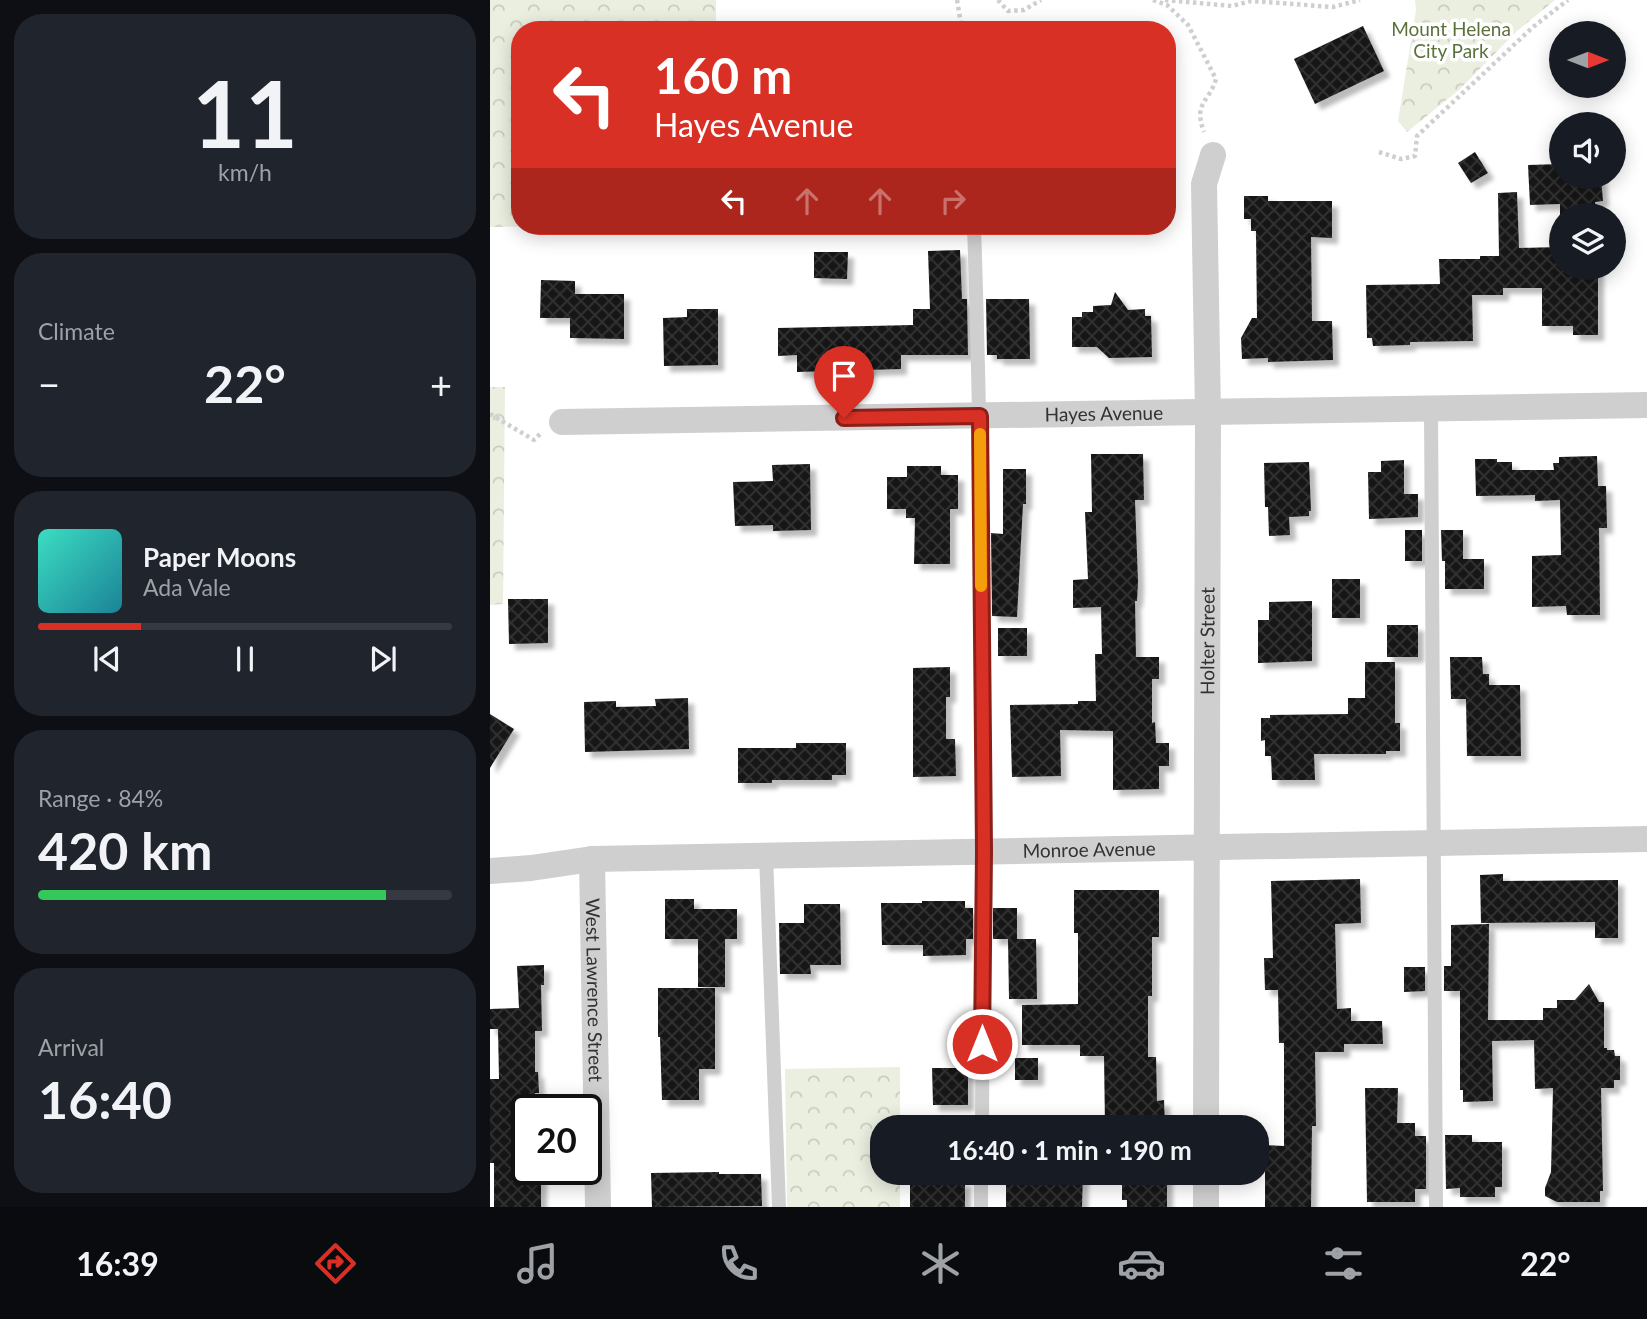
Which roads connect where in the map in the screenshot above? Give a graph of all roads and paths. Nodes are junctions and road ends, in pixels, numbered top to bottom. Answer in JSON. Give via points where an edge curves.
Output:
{"nodes":[{"id":1,"x":957,"y":0,"type":"edge"},
{"id":2,"x":998,"y":0,"type":"edge"},
{"id":3,"x":1041,"y":0,"type":"edge"},
{"id":4,"x":1153,"y":0,"type":"edge"},
{"id":5,"x":1165,"y":0,"type":"edge"},
{"id":6,"x":1360,"y":0,"type":"edge"},
{"id":7,"x":1568,"y":0,"type":"edge"},
{"id":8,"x":960,"y":21,"type":"edge"},
{"id":9,"x":1380,"y":152,"type":"dead end"},
{"id":10,"x":1213,"y":155,"type":"joint"},
{"id":11,"x":974,"y":235,"type":"edge"},
{"id":12,"x":1647,"y":405,"type":"edge"},
{"id":13,"x":1431,"y":410,"type":"junction"},
{"id":14,"x":1208,"y":413,"type":"junction"},
{"id":15,"x":490,"y":414,"type":"edge"},
{"id":16,"x":980,"y":416,"type":"junction"},
{"id":17,"x":562,"y":422,"type":"joint"},
{"id":18,"x":1647,"y":839,"type":"edge"},
{"id":19,"x":1434,"y":842,"type":"junction"},
{"id":20,"x":1207,"y":846,"type":"junction"},
{"id":21,"x":984,"y":851,"type":"junction"},
{"id":22,"x":766,"y":855,"type":"junction"},
{"id":23,"x":592,"y":859,"type":"junction"},
{"id":24,"x":490,"y":871,"type":"edge"},
{"id":25,"x":982,"y":1115,"type":"edge"},
{"id":26,"x":1206,"y":1115,"type":"edge"},
{"id":27,"x":981,"y":1185,"type":"edge"},
{"id":28,"x":1206,"y":1185,"type":"edge"},
{"id":29,"x":598,"y":1207,"type":"edge"},
{"id":30,"x":779,"y":1207,"type":"edge"},
{"id":31,"x":981,"y":1207,"type":"edge"},
{"id":32,"x":1206,"y":1207,"type":"edge"},
{"id":33,"x":1436,"y":1207,"type":"edge"}],
"edges":[{"from":1,"to":8,"type":"path"},
{"from":2,"to":3,"type":"path","via":[[1008,11],[1024,10]]},
{"from":4,"to":10,"type":"path","via":[[1167,5],[1188,24],[1216,79],[1198,117]]},
{"from":5,"to":6,"type":"path","via":[[1333,7]]},
{"from":7,"to":9,"type":"path","via":[[1417,136],[1415,156],[1401,159]]},
{"from":10,"to":14,"type":"street","name":"Holter Street","via":[[1204,184]]},
{"from":11,"to":16,"type":"lane"},
{"from":12,"to":13,"type":"street","name":"Hayes Avenue"},
{"from":13,"to":14,"type":"street","name":"Hayes Avenue"},
{"from":13,"to":19,"type":"lane"},
{"from":14,"to":16,"type":"street","name":"Hayes Avenue"},
{"from":14,"to":20,"type":"street","name":"Holter Street"},
{"from":15,"to":17,"type":"path","via":[[534,440]]},
{"from":16,"to":17,"type":"street","name":"Hayes Avenue"},
{"from":16,"to":21,"type":"lane"},
{"from":18,"to":19,"type":"street","name":"Monroe Avenue"},
{"from":19,"to":20,"type":"street","name":"Monroe Avenue"},
{"from":19,"to":33,"type":"lane"},
{"from":20,"to":21,"type":"street","name":"Monroe Avenue"},
{"from":20,"to":26,"type":"street","name":"Holter Street"},
{"from":21,"to":22,"type":"street","name":"Monroe Avenue"},
{"from":21,"to":25,"type":"lane"},
{"from":22,"to":23,"type":"street","name":"Monroe Avenue"},
{"from":22,"to":30,"type":"lane"},
{"from":23,"to":24,"type":"street","name":"Monroe Avenue"},
{"from":23,"to":29,"type":"street","name":"West Lawrence Street"},
{"from":27,"to":31,"type":"lane"},
{"from":28,"to":32,"type":"street"}]}
